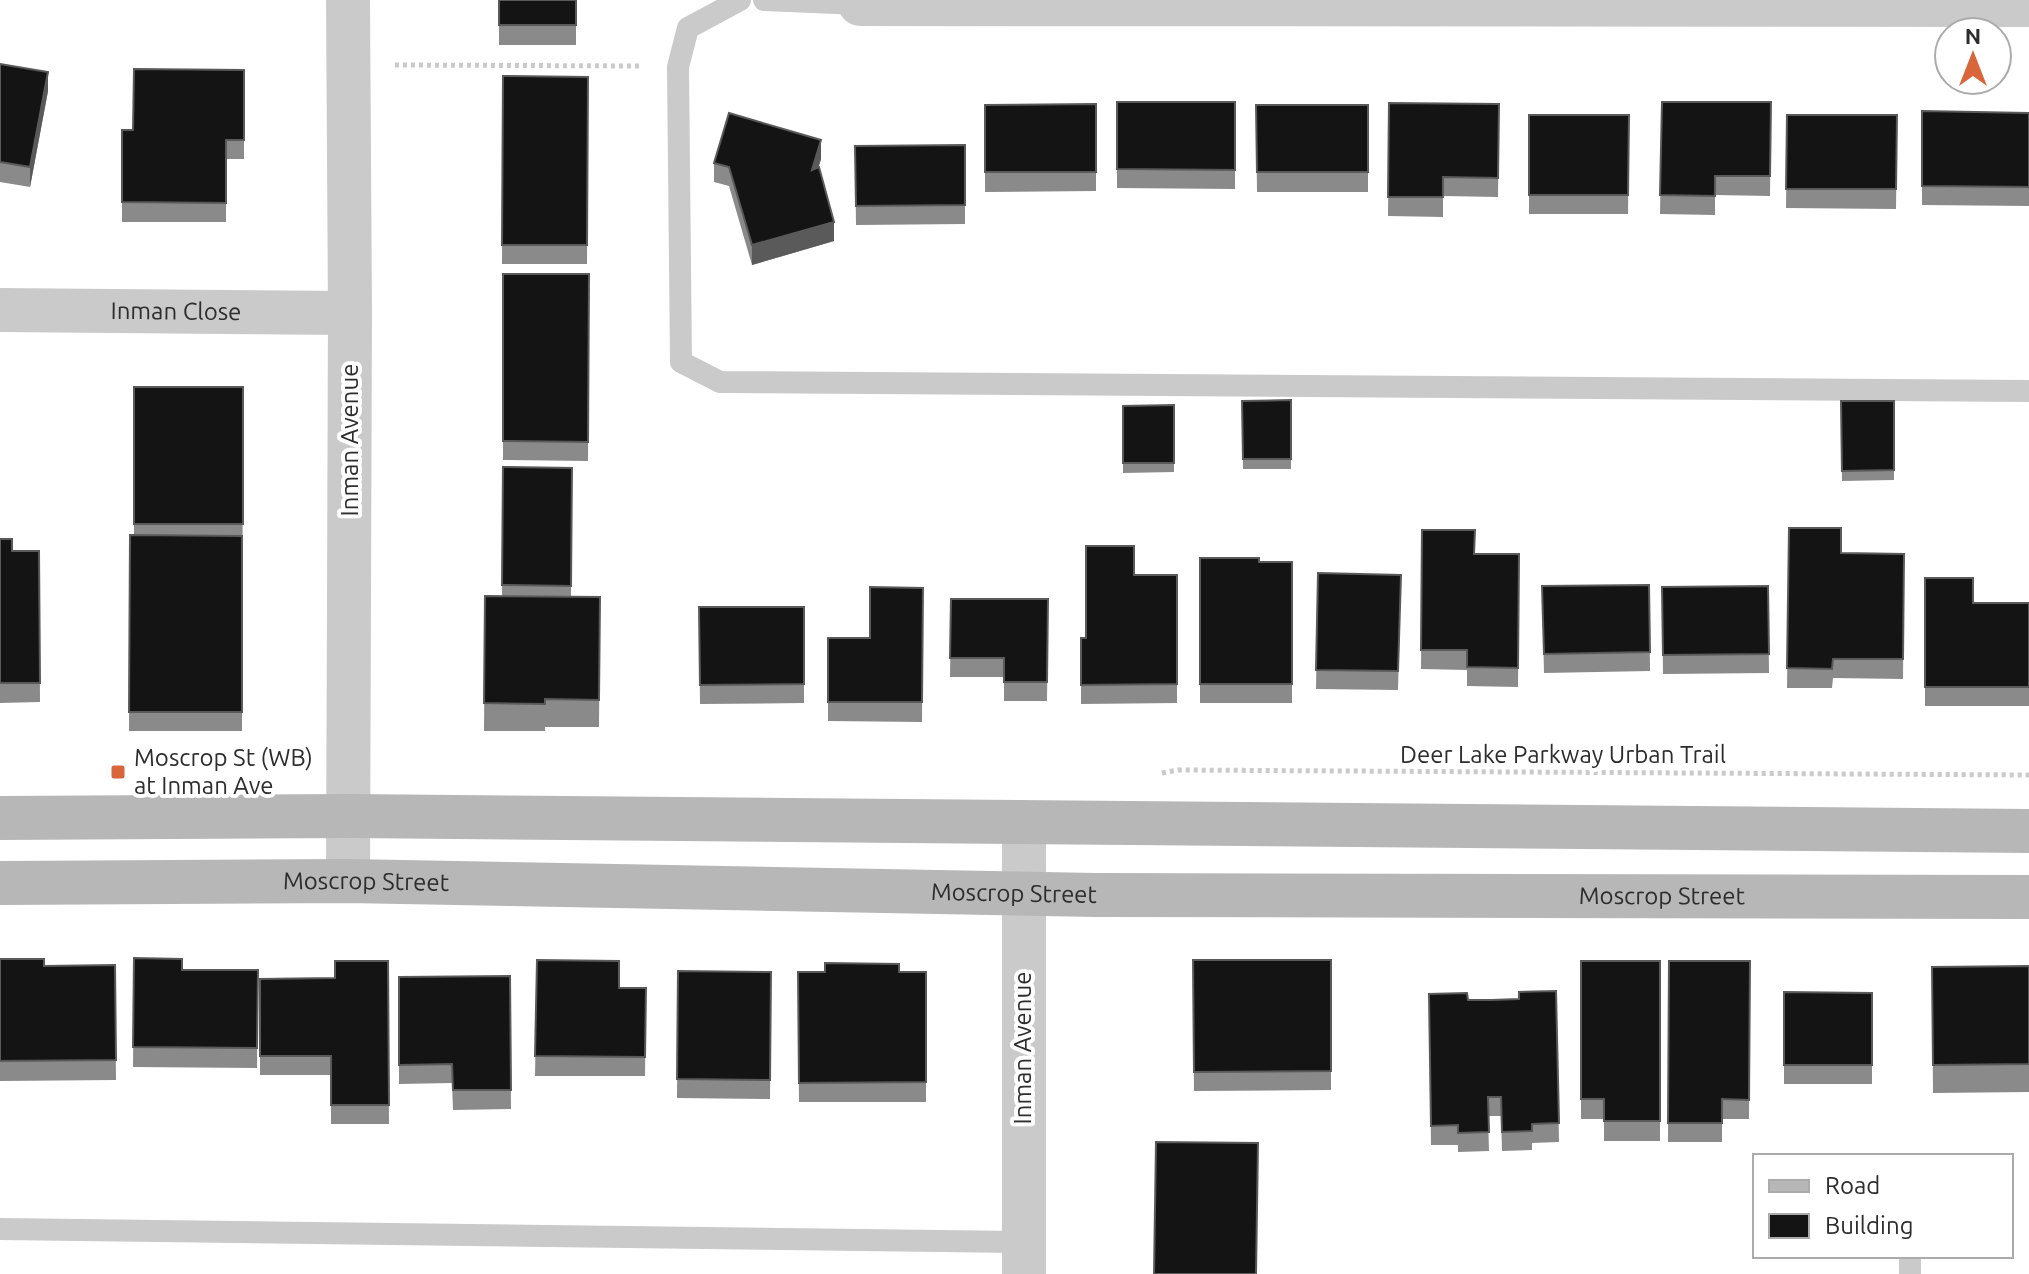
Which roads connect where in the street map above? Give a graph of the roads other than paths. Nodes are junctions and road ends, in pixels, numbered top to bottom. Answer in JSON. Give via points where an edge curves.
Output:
{"nodes":[{"id":1,"x":348,"y":0,"type":"edge"},
{"id":2,"x":740,"y":0,"type":"edge"},
{"id":3,"x":764,"y":0,"type":"edge"},
{"id":4,"x":860,"y":4,"type":"joint"},
{"id":5,"x":2029,"y":5,"type":"edge"},
{"id":6,"x":0,"y":310,"type":"edge"},
{"id":7,"x":350,"y":313,"type":"junction"},
{"id":8,"x":2029,"y":391,"type":"edge"},
{"id":9,"x":349,"y":816,"type":"junction"},
{"id":10,"x":0,"y":818,"type":"edge"},
{"id":11,"x":1024,"y":822,"type":"junction"},
{"id":12,"x":2029,"y":831,"type":"edge"},
{"id":13,"x":348,"y":881,"type":"junction"},
{"id":14,"x":0,"y":883,"type":"edge"},
{"id":15,"x":1023,"y":893,"type":"junction"},
{"id":16,"x":2029,"y":897,"type":"edge"},
{"id":17,"x":0,"y":1229,"type":"edge"},
{"id":18,"x":1024,"y":1258,"type":"edge"}],
"edges":[{"from":1,"to":7,"type":"street","name":"Inman Avenue"},
{"from":2,"to":8,"type":"lane","via":[[688,28],[678,67],[681,362],[720,382]]},
{"from":3,"to":4,"type":"lane"},
{"from":4,"to":5,"type":"street"},
{"from":6,"to":7,"type":"street","name":"Inman Close"},
{"from":7,"to":9,"type":"street","name":"Inman Avenue"},
{"from":9,"to":10,"type":"street"},
{"from":9,"to":11,"type":"street"},
{"from":9,"to":13,"type":"street","name":"Inman Avenue"},
{"from":11,"to":12,"type":"street"},
{"from":11,"to":15,"type":"street","name":"Inman Avenue"},
{"from":13,"to":14,"type":"street","name":"Moscrop Street"},
{"from":13,"to":15,"type":"street","name":"Moscrop Street"},
{"from":15,"to":16,"type":"street","name":"Moscrop Street"},
{"from":15,"to":18,"type":"street","name":"Inman Avenue"},
{"from":17,"to":18,"type":"lane"}]}
